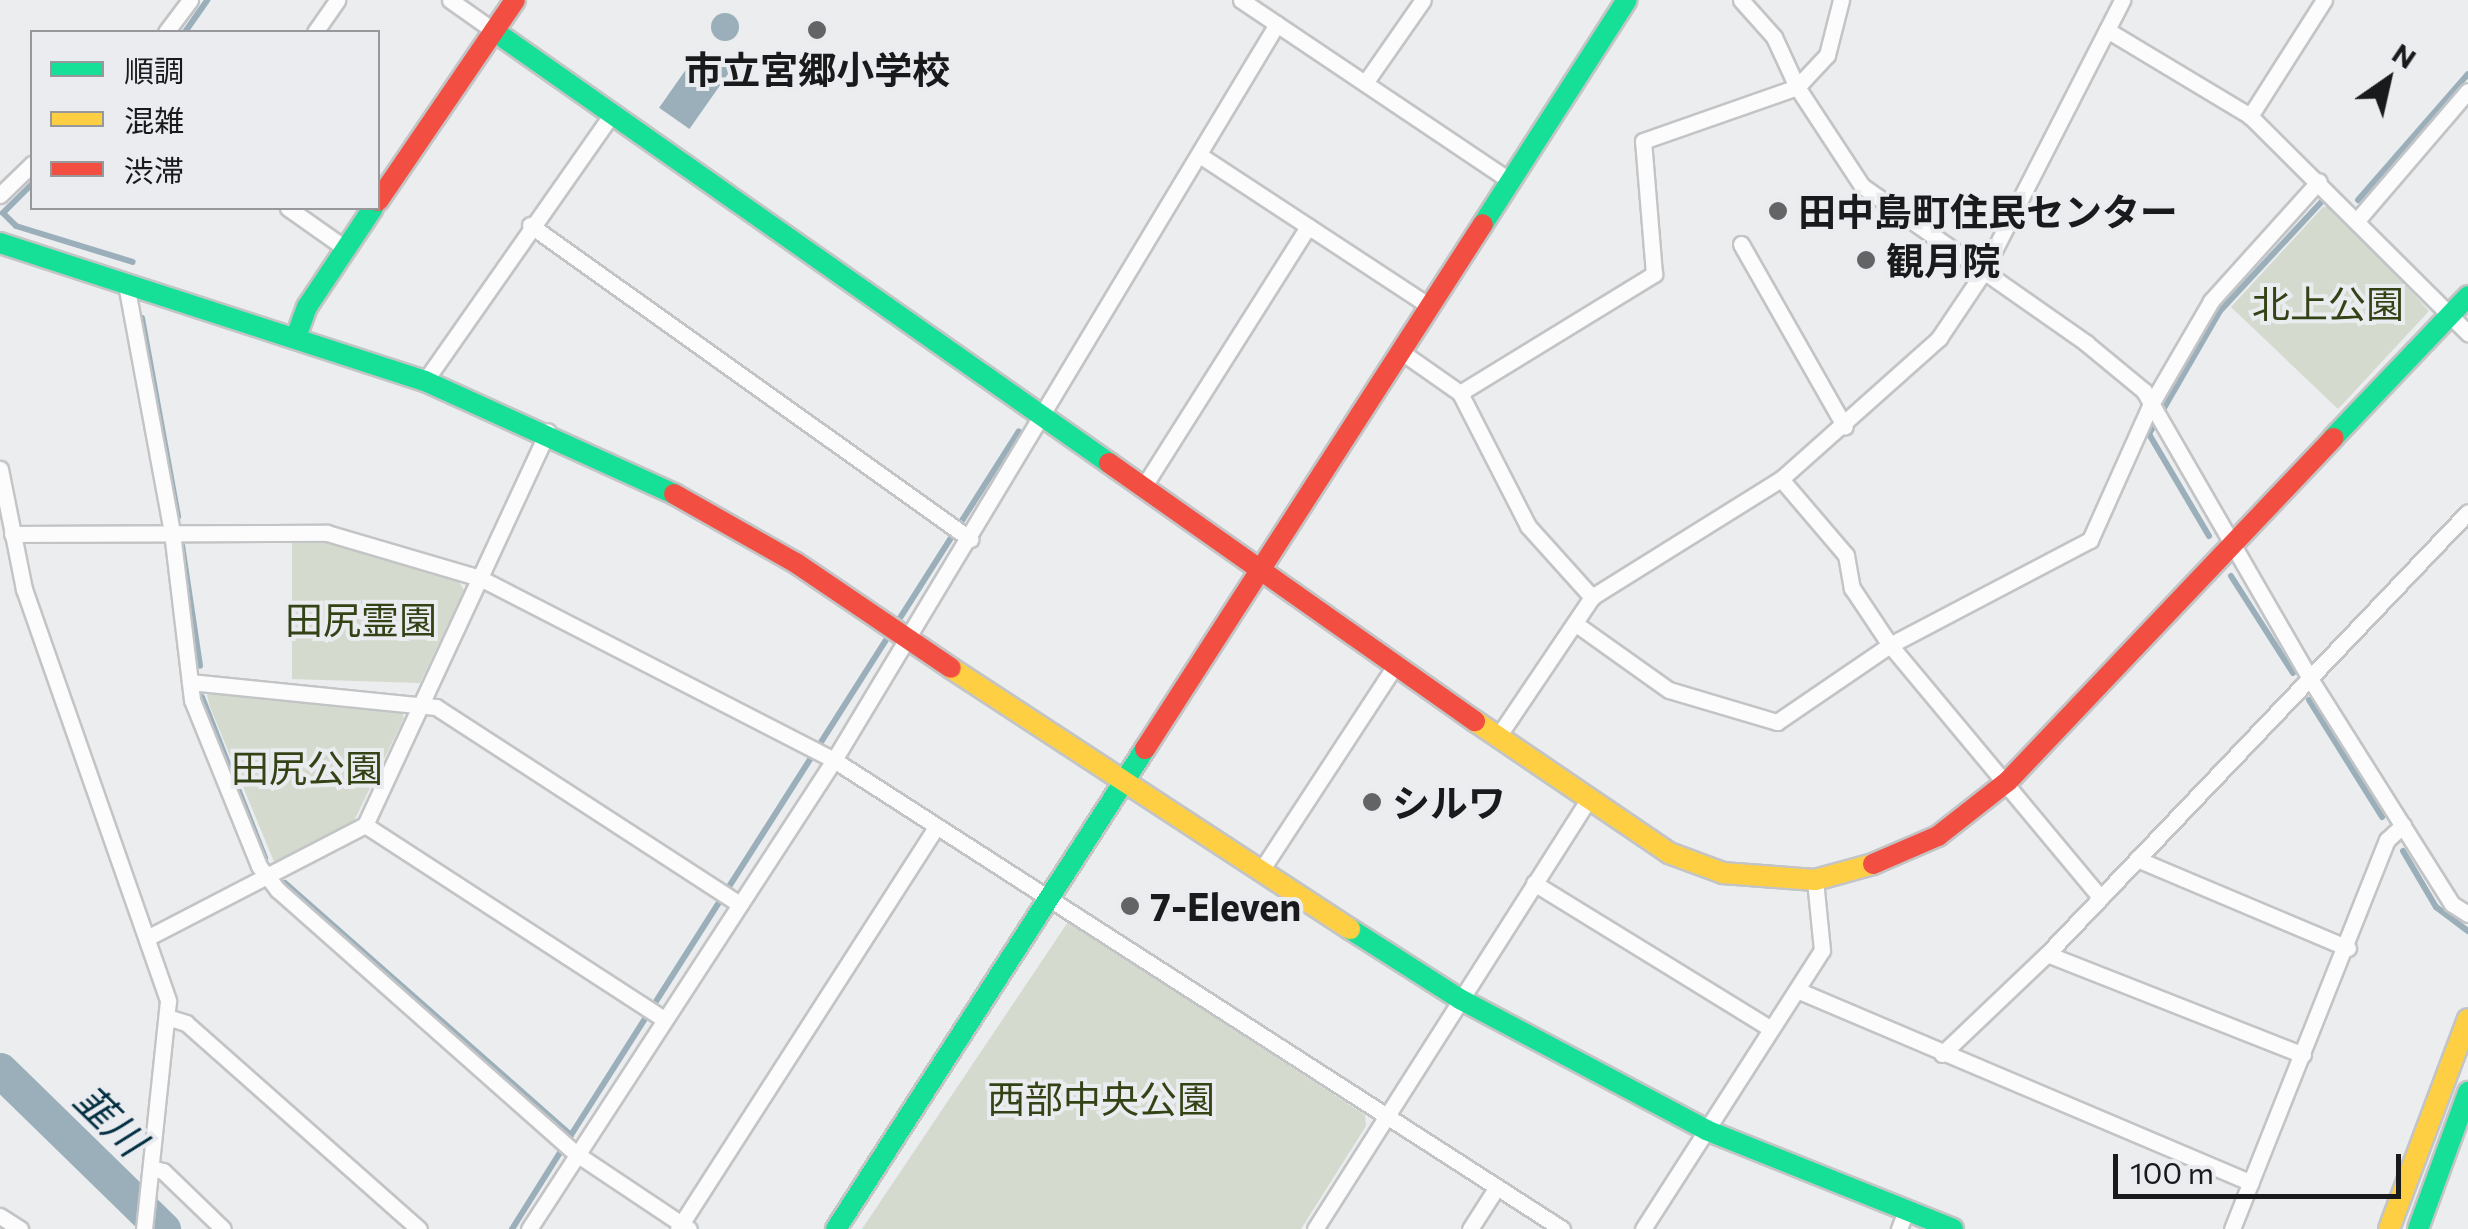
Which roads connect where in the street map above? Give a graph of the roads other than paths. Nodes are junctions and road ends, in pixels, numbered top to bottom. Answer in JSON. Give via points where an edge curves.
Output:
{"nodes":[{"id":1,"x":190,"y":0,"type":"edge"},
{"id":2,"x":337,"y":0,"type":"edge"},
{"id":3,"x":450,"y":0,"type":"edge"},
{"id":4,"x":515,"y":0,"type":"edge"},
{"id":5,"x":1240,"y":0,"type":"edge"},
{"id":6,"x":1423,"y":0,"type":"edge"},
{"id":7,"x":1627,"y":0,"type":"edge"},
{"id":8,"x":1740,"y":0,"type":"edge"},
{"id":9,"x":1841,"y":0,"type":"edge"},
{"id":10,"x":2122,"y":0,"type":"edge"},
{"id":11,"x":2324,"y":0,"type":"edge"},
{"id":12,"x":1277,"y":24,"type":"junction"},
{"id":13,"x":168,"y":30,"type":"edge"},
{"id":14,"x":316,"y":30,"type":"edge"},
{"id":15,"x":2107,"y":30,"type":"junction"},
{"id":16,"x":494,"y":31,"type":"junction"},
{"id":17,"x":1365,"y":83,"type":"junction"},
{"id":18,"x":1797,"y":87,"type":"junction"},
{"id":19,"x":2468,"y":90,"type":"edge"},
{"id":20,"x":612,"y":114,"type":"junction"},
{"id":21,"x":2250,"y":116,"type":"junction"},
{"id":22,"x":1201,"y":156,"type":"junction"},
{"id":23,"x":30,"y":166,"type":"edge"},
{"id":24,"x":1510,"y":181,"type":"junction"},
{"id":25,"x":2318,"y":181,"type":"junction"},
{"id":26,"x":0,"y":195,"type":"edge"},
{"id":27,"x":380,"y":198,"type":"edge"},
{"id":28,"x":291,"y":210,"type":"edge"},
{"id":29,"x":372,"y":210,"type":"edge"},
{"id":30,"x":2359,"y":218,"type":"junction"},
{"id":31,"x":530,"y":225,"type":"junction"},
{"id":32,"x":1308,"y":227,"type":"junction"},
{"id":33,"x":0,"y":243,"type":"edge"},
{"id":34,"x":1741,"y":244,"type":"dead end"},
{"id":35,"x":345,"y":248,"type":"junction"},
{"id":36,"x":1982,"y":274,"type":"junction"},
{"id":37,"x":126,"y":284,"type":"junction"},
{"id":38,"x":2468,"y":296,"type":"edge"},
{"id":39,"x":1431,"y":307,"type":"junction"},
{"id":40,"x":2448,"y":318,"type":"junction"},
{"id":41,"x":2468,"y":333,"type":"edge"},
{"id":42,"x":296,"y":337,"type":"junction"},
{"id":43,"x":1400,"y":351,"type":"junction"},
{"id":44,"x":425,"y":382,"type":"junction"},
{"id":45,"x":1460,"y":393,"type":"junction"},
{"id":46,"x":2150,"y":406,"type":"junction"},
{"id":47,"x":1044,"y":418,"type":"junction"},
{"id":48,"x":1845,"y":427,"type":"junction"},
{"id":49,"x":548,"y":431,"type":"junction"},
{"id":50,"x":0,"y":470,"type":"edge"},
{"id":51,"x":1782,"y":479,"type":"junction"},
{"id":52,"x":1144,"y":486,"type":"junction"},
{"id":53,"x":2468,"y":512,"type":"edge"},
{"id":54,"x":172,"y":532,"type":"junction"},
{"id":55,"x":12,"y":534,"type":"junction"},
{"id":56,"x":970,"y":539,"type":"junction"},
{"id":57,"x":2232,"y":542,"type":"junction"},
{"id":58,"x":1260,"y":575,"type":"junction"},
{"id":59,"x":480,"y":578,"type":"junction"},
{"id":60,"x":1592,"y":596,"type":"junction"},
{"id":61,"x":1576,"y":624,"type":"junction"},
{"id":62,"x":908,"y":639,"type":"junction"},
{"id":63,"x":1890,"y":645,"type":"junction"},
{"id":64,"x":1395,"y":666,"type":"junction"},
{"id":65,"x":2310,"y":677,"type":"junction"},
{"id":66,"x":190,"y":682,"type":"junction"},
{"id":67,"x":422,"y":703,"type":"junction"},
{"id":68,"x":1497,"y":738,"type":"junction"},
{"id":69,"x":834,"y":760,"type":"junction"},
{"id":70,"x":2008,"y":781,"type":"junction"},
{"id":71,"x":1122,"y":785,"type":"junction"},
{"id":72,"x":1588,"y":800,"type":"junction"},
{"id":73,"x":365,"y":824,"type":"junction"},
{"id":74,"x":2403,"y":825,"type":"junction"},
{"id":75,"x":935,"y":828,"type":"junction"},
{"id":76,"x":2137,"y":859,"type":"junction"},
{"id":77,"x":1260,"y":872,"type":"junction"},
{"id":78,"x":266,"y":877,"type":"junction"},
{"id":79,"x":1815,"y":880,"type":"junction"},
{"id":80,"x":1534,"y":883,"type":"junction"},
{"id":81,"x":2100,"y":898,"type":"junction"},
{"id":82,"x":1046,"y":899,"type":"junction"},
{"id":83,"x":739,"y":904,"type":"junction"},
{"id":84,"x":2468,"y":914,"type":"edge"},
{"id":85,"x":149,"y":937,"type":"junction"},
{"id":86,"x":2348,"y":948,"type":"junction"},
{"id":87,"x":2048,"y":954,"type":"junction"},
{"id":88,"x":1797,"y":990,"type":"junction"},
{"id":89,"x":1460,"y":1000,"type":"junction"},
{"id":90,"x":170,"y":1018,"type":"junction"},
{"id":91,"x":664,"y":1019,"type":"junction"},
{"id":92,"x":2468,"y":1019,"type":"edge"},
{"id":93,"x":1770,"y":1028,"type":"junction"},
{"id":94,"x":1942,"y":1054,"type":"junction"},
{"id":95,"x":2304,"y":1055,"type":"junction"},
{"id":96,"x":2468,"y":1092,"type":"edge"},
{"id":97,"x":1385,"y":1116,"type":"junction"},
{"id":98,"x":1706,"y":1130,"type":"junction"},
{"id":99,"x":578,"y":1155,"type":"junction"},
{"id":100,"x":150,"y":1176,"type":"junction"},
{"id":101,"x":2251,"y":1183,"type":"junction"},
{"id":102,"x":1497,"y":1188,"type":"junction"},
{"id":103,"x":0,"y":1216,"type":"edge"},
{"id":104,"x":1903,"y":1220,"type":"edge"},
{"id":105,"x":683,"y":1227,"type":"edge"},
{"id":106,"x":20,"y":1229,"type":"edge"},
{"id":107,"x":144,"y":1229,"type":"edge"},
{"id":108,"x":222,"y":1229,"type":"edge"},
{"id":109,"x":420,"y":1229,"type":"edge"},
{"id":110,"x":529,"y":1229,"type":"edge"},
{"id":111,"x":836,"y":1229,"type":"edge"},
{"id":112,"x":1315,"y":1229,"type":"edge"},
{"id":113,"x":1470,"y":1229,"type":"edge"},
{"id":114,"x":1562,"y":1229,"type":"edge"},
{"id":115,"x":1643,"y":1229,"type":"edge"},
{"id":116,"x":1952,"y":1229,"type":"edge"},
{"id":117,"x":2232,"y":1229,"type":"edge"},
{"id":118,"x":2389,"y":1229,"type":"edge"},
{"id":119,"x":2418,"y":1229,"type":"edge"}],
"edges":[{"from":1,"to":13,"type":"street"},
{"from":2,"to":14,"type":"street"},
{"from":3,"to":16,"type":"street"},
{"from":4,"to":16,"type":"street"},
{"from":5,"to":12,"type":"street"},
{"from":6,"to":17,"type":"street"},
{"from":7,"to":24,"type":"street"},
{"from":8,"to":18,"type":"street","via":[[1774,37]]},
{"from":9,"to":18,"type":"street","via":[[1826,55]]},
{"from":10,"to":15,"type":"street"},
{"from":11,"to":21,"type":"street"},
{"from":12,"to":17,"type":"street"},
{"from":12,"to":22,"type":"street"},
{"from":15,"to":21,"type":"street"},
{"from":15,"to":36,"type":"street"},
{"from":16,"to":20,"type":"street"},
{"from":16,"to":27,"type":"street"},
{"from":17,"to":24,"type":"street"},
{"from":18,"to":36,"type":"street","via":[[1862,186]]},
{"from":18,"to":45,"type":"street","via":[[1643,141],[1654,274]]},
{"from":19,"to":30,"type":"street"},
{"from":20,"to":31,"type":"street"},
{"from":20,"to":47,"type":"street"},
{"from":21,"to":25,"type":"street"},
{"from":22,"to":32,"type":"street"},
{"from":22,"to":47,"type":"street"},
{"from":23,"to":26,"type":"street"},
{"from":24,"to":39,"type":"street"},
{"from":25,"to":30,"type":"street"},
{"from":25,"to":46,"type":"street","via":[[2211,301]]},
{"from":28,"to":35,"type":"street"},
{"from":29,"to":35,"type":"street"},
{"from":30,"to":40,"type":"street"},
{"from":31,"to":44,"type":"street"},
{"from":31,"to":56,"type":"street"},
{"from":32,"to":39,"type":"street"},
{"from":32,"to":52,"type":"street"},
{"from":33,"to":37,"type":"street"},
{"from":34,"to":48,"type":"street"},
{"from":35,"to":42,"type":"street"},
{"from":36,"to":46,"type":"street","via":[[2086,343],[2144,392]]},
{"from":36,"to":48,"type":"street","via":[[1939,338]]},
{"from":37,"to":42,"type":"street"},
{"from":37,"to":54,"type":"street"},
{"from":38,"to":40,"type":"street"},
{"from":39,"to":43,"type":"street"},
{"from":40,"to":41,"type":"street"},
{"from":40,"to":57,"type":"street"},
{"from":42,"to":44,"type":"street"},
{"from":43,"to":45,"type":"street"},
{"from":43,"to":58,"type":"street"},
{"from":44,"to":49,"type":"street"},
{"from":45,"to":60,"type":"street","via":[[1528,526]]},
{"from":46,"to":57,"type":"street"},
{"from":46,"to":63,"type":"street","via":[[2090,540]]},
{"from":47,"to":52,"type":"street"},
{"from":47,"to":56,"type":"street"},
{"from":48,"to":51,"type":"street"},
{"from":49,"to":59,"type":"street"},
{"from":49,"to":62,"type":"street","via":[[779,554]]},
{"from":50,"to":55,"type":"street"},
{"from":51,"to":60,"type":"street"},
{"from":51,"to":63,"type":"street","via":[[1846,555],[1852,588]]},
{"from":52,"to":58,"type":"street"},
{"from":53,"to":65,"type":"street"},
{"from":54,"to":55,"type":"street"},
{"from":54,"to":59,"type":"street","via":[[327,533]]},
{"from":54,"to":66,"type":"street"},
{"from":55,"to":85,"type":"street","via":[[56,690]]},
{"from":56,"to":62,"type":"street"},
{"from":57,"to":65,"type":"street"},
{"from":57,"to":70,"type":"street"},
{"from":58,"to":64,"type":"street"},
{"from":58,"to":71,"type":"street"},
{"from":59,"to":67,"type":"street"},
{"from":59,"to":69,"type":"street"},
{"from":60,"to":61,"type":"street"},
{"from":61,"to":63,"type":"street","via":[[1669,690],[1776,722]]},
{"from":61,"to":68,"type":"street"},
{"from":62,"to":69,"type":"street"},
{"from":62,"to":71,"type":"street"},
{"from":63,"to":70,"type":"street"},
{"from":64,"to":68,"type":"street"},
{"from":64,"to":77,"type":"street"},
{"from":65,"to":74,"type":"street"},
{"from":65,"to":76,"type":"street"},
{"from":66,"to":67,"type":"street"},
{"from":66,"to":78,"type":"street","via":[[196,715]]},
{"from":67,"to":73,"type":"street"},
{"from":67,"to":83,"type":"street"},
{"from":68,"to":72,"type":"street"},
{"from":69,"to":75,"type":"street"},
{"from":69,"to":83,"type":"street"},
{"from":70,"to":79,"type":"street","via":[[1938,836],[1890,860]]},
{"from":70,"to":81,"type":"street"},
{"from":71,"to":77,"type":"street"},
{"from":71,"to":82,"type":"street"},
{"from":72,"to":79,"type":"street","via":[[1669,853],[1723,872]]},
{"from":72,"to":80,"type":"street"},
{"from":73,"to":78,"type":"street"},
{"from":73,"to":91,"type":"street"},
{"from":74,"to":84,"type":"street","via":[[2452,904]]},
{"from":74,"to":86,"type":"street","via":[[2387,840]]},
{"from":75,"to":82,"type":"street"},
{"from":75,"to":105,"type":"street"},
{"from":76,"to":81,"type":"street"},
{"from":76,"to":86,"type":"street"},
{"from":77,"to":89,"type":"street"},
{"from":78,"to":85,"type":"street"},
{"from":78,"to":99,"type":"street"},
{"from":79,"to":88,"type":"street","via":[[1822,950]]},
{"from":80,"to":89,"type":"street"},
{"from":80,"to":93,"type":"street"},
{"from":81,"to":87,"type":"street"},
{"from":82,"to":97,"type":"street"},
{"from":82,"to":111,"type":"street"},
{"from":83,"to":91,"type":"street"},
{"from":85,"to":90,"type":"street"},
{"from":86,"to":95,"type":"street"},
{"from":87,"to":94,"type":"street"},
{"from":87,"to":95,"type":"street"},
{"from":88,"to":93,"type":"street"},
{"from":88,"to":94,"type":"street"},
{"from":89,"to":97,"type":"street"},
{"from":89,"to":98,"type":"street"},
{"from":90,"to":100,"type":"street"},
{"from":90,"to":109,"type":"street","via":[[186,1024]]},
{"from":91,"to":99,"type":"street"},
{"from":92,"to":118,"type":"street"},
{"from":93,"to":98,"type":"street"},
{"from":94,"to":101,"type":"street"},
{"from":95,"to":101,"type":"street"},
{"from":96,"to":119,"type":"street"},
{"from":97,"to":102,"type":"street"},
{"from":97,"to":112,"type":"street"},
{"from":98,"to":104,"type":"street"},
{"from":98,"to":115,"type":"street"},
{"from":99,"to":105,"type":"street"},
{"from":99,"to":110,"type":"street"},
{"from":100,"to":107,"type":"street"},
{"from":100,"to":108,"type":"street","via":[[163,1170]]},
{"from":101,"to":117,"type":"street"},
{"from":102,"to":113,"type":"street"},
{"from":102,"to":114,"type":"street"},
{"from":103,"to":106,"type":"street"},
{"from":104,"to":116,"type":"street"}]}
